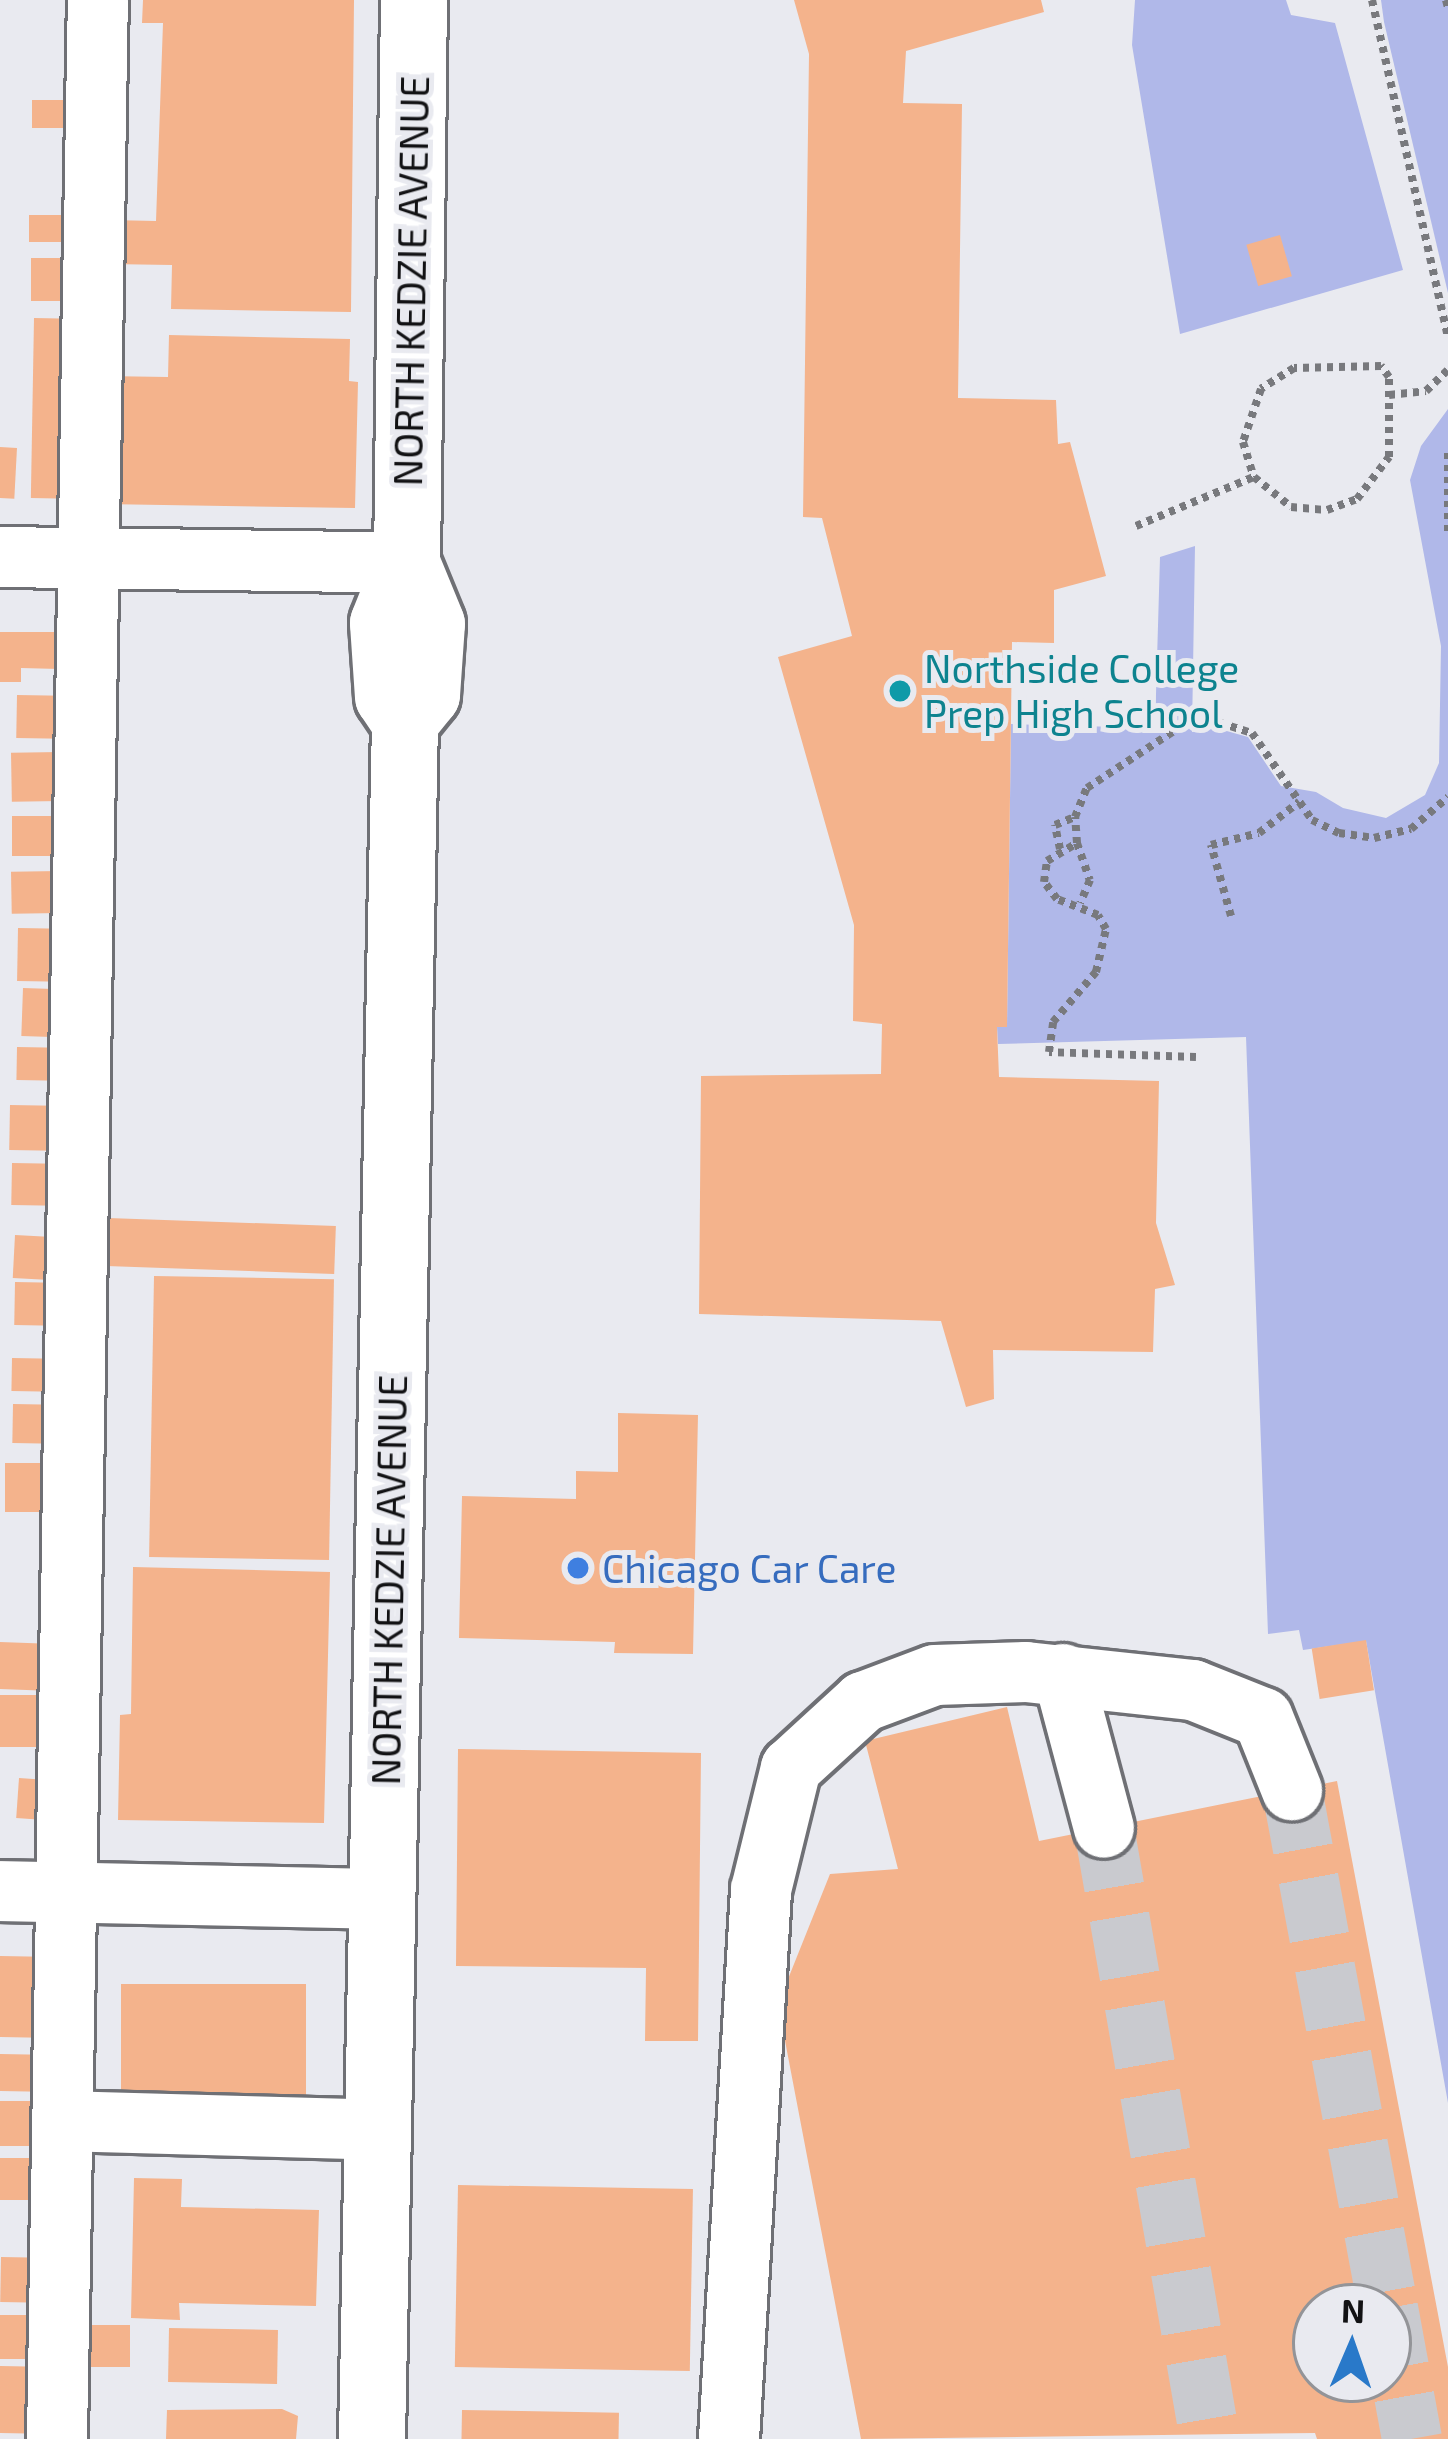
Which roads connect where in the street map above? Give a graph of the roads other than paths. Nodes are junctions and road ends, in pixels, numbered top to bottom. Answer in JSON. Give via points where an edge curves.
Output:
{"nodes":[{"id":1,"x":98,"y":0,"type":"edge"},
{"id":2,"x":414,"y":0,"type":"edge"},
{"id":3,"x":0,"y":557,"type":"edge"},
{"id":4,"x":89,"y":558,"type":"junction"},
{"id":5,"x":407,"y":562,"type":"junction"},
{"id":6,"x":1063,"y":1674,"type":"junction"},
{"id":7,"x":1292,"y":1790,"type":"tunnel mouth"},
{"id":8,"x":1104,"y":1828,"type":"tunnel mouth"},
{"id":9,"x":0,"y":1892,"type":"edge"},
{"id":10,"x":67,"y":1893,"type":"junction"},
{"id":11,"x":382,"y":1899,"type":"junction"},
{"id":12,"x":63,"y":2121,"type":"junction"},
{"id":13,"x":377,"y":2130,"type":"junction"},
{"id":14,"x":57,"y":2439,"type":"edge"},
{"id":15,"x":372,"y":2439,"type":"edge"},
{"id":16,"x":729,"y":2439,"type":"edge"}],
"edges":[{"from":1,"to":4,"type":"street"},
{"from":2,"to":5,"type":"main road","name":"NORTH KEDZIE AVENUE"},
{"from":3,"to":4,"type":"street"},
{"from":4,"to":5,"type":"street"},
{"from":4,"to":10,"type":"street"},
{"from":5,"to":11,"type":"main road","name":"NORTH KEDZIE AVENUE","via":[[432,624],[427,694],[405,722]]},
{"from":6,"to":7,"type":"street","via":[[1193,1690],[1263,1718]]},
{"from":6,"to":8,"type":"street"},
{"from":6,"to":16,"type":"street","via":[[935,1675],[862,1702],[791,1768],[761,1890]]},
{"from":9,"to":10,"type":"street"},
{"from":10,"to":11,"type":"street"},
{"from":10,"to":12,"type":"street"},
{"from":11,"to":13,"type":"main road","name":"NORTH KEDZIE AVENUE"},
{"from":12,"to":13,"type":"street"},
{"from":12,"to":14,"type":"street"},
{"from":13,"to":15,"type":"main road","name":"NORTH KEDZIE AVENUE"}]}
